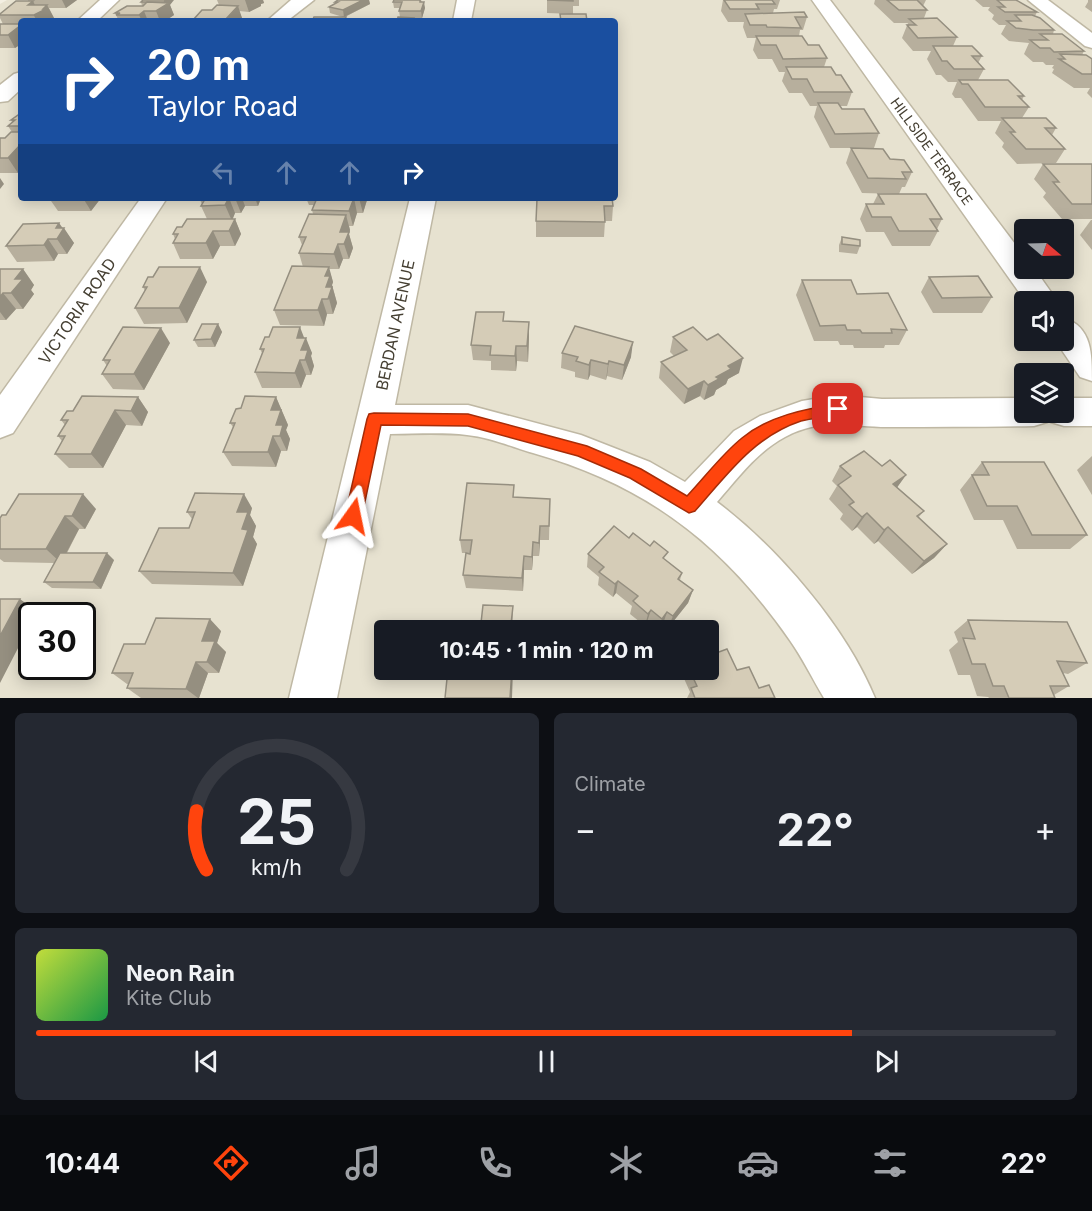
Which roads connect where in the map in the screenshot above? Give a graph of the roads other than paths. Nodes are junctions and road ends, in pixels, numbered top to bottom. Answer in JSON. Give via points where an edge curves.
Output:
{"nodes":[{"id":1,"x":110,"y":0,"type":"edge"},
{"id":2,"x":305,"y":0,"type":"edge"},
{"id":3,"x":466,"y":0,"type":"edge"},
{"id":4,"x":821,"y":0,"type":"edge"},
{"id":5,"x":1037,"y":0,"type":"edge"},
{"id":6,"x":89,"y":18,"type":"edge"},
{"id":7,"x":279,"y":18,"type":"edge"},
{"id":8,"x":463,"y":18,"type":"edge"},
{"id":9,"x":1092,"y":42,"type":"edge"},
{"id":10,"x":18,"y":81,"type":"edge"},
{"id":11,"x":0,"y":96,"type":"edge"},
{"id":12,"x":152,"y":201,"type":"edge"},
{"id":13,"x":422,"y":201,"type":"edge"},
{"id":14,"x":1035,"y":291,"type":"edge"},
{"id":15,"x":1074,"y":343,"type":"edge"},
{"id":16,"x":1092,"y":368,"type":"edge"},
{"id":17,"x":1014,"y":412,"type":"edge"},
{"id":18,"x":1074,"y":412,"type":"edge"},
{"id":19,"x":1092,"y":412,"type":"edge"},
{"id":20,"x":374,"y":419,"type":"junction"},
{"id":21,"x":0,"y":423,"type":"edge"},
{"id":22,"x":689,"y":506,"type":"junction"},
{"id":23,"x":313,"y":698,"type":"edge"},
{"id":24,"x":851,"y":698,"type":"edge"}],
"edges":[{"from":1,"to":6,"type":"street"},
{"from":2,"to":7,"type":"street"},
{"from":3,"to":8,"type":"street"},
{"from":4,"to":14,"type":"street","name":"HILLSIDE TERRACE"},
{"from":5,"to":9,"type":"street"},
{"from":10,"to":11,"type":"street"},
{"from":12,"to":21,"type":"street","name":"VICTORIA ROAD"},
{"from":13,"to":20,"type":"street","name":"BERDAN AVENUE"},
{"from":15,"to":16,"type":"street"},
{"from":17,"to":22,"type":"street","via":[[882,414],[838,409],[802,415],[747,442]]},
{"from":18,"to":19,"type":"street"},
{"from":20,"to":22,"type":"street","via":[[468,420],[581,451],[636,474]]},
{"from":20,"to":23,"type":"street","name":"BERDAN AVENUE"},
{"from":22,"to":24,"type":"street","via":[[762,570],[806,624]]}]}
